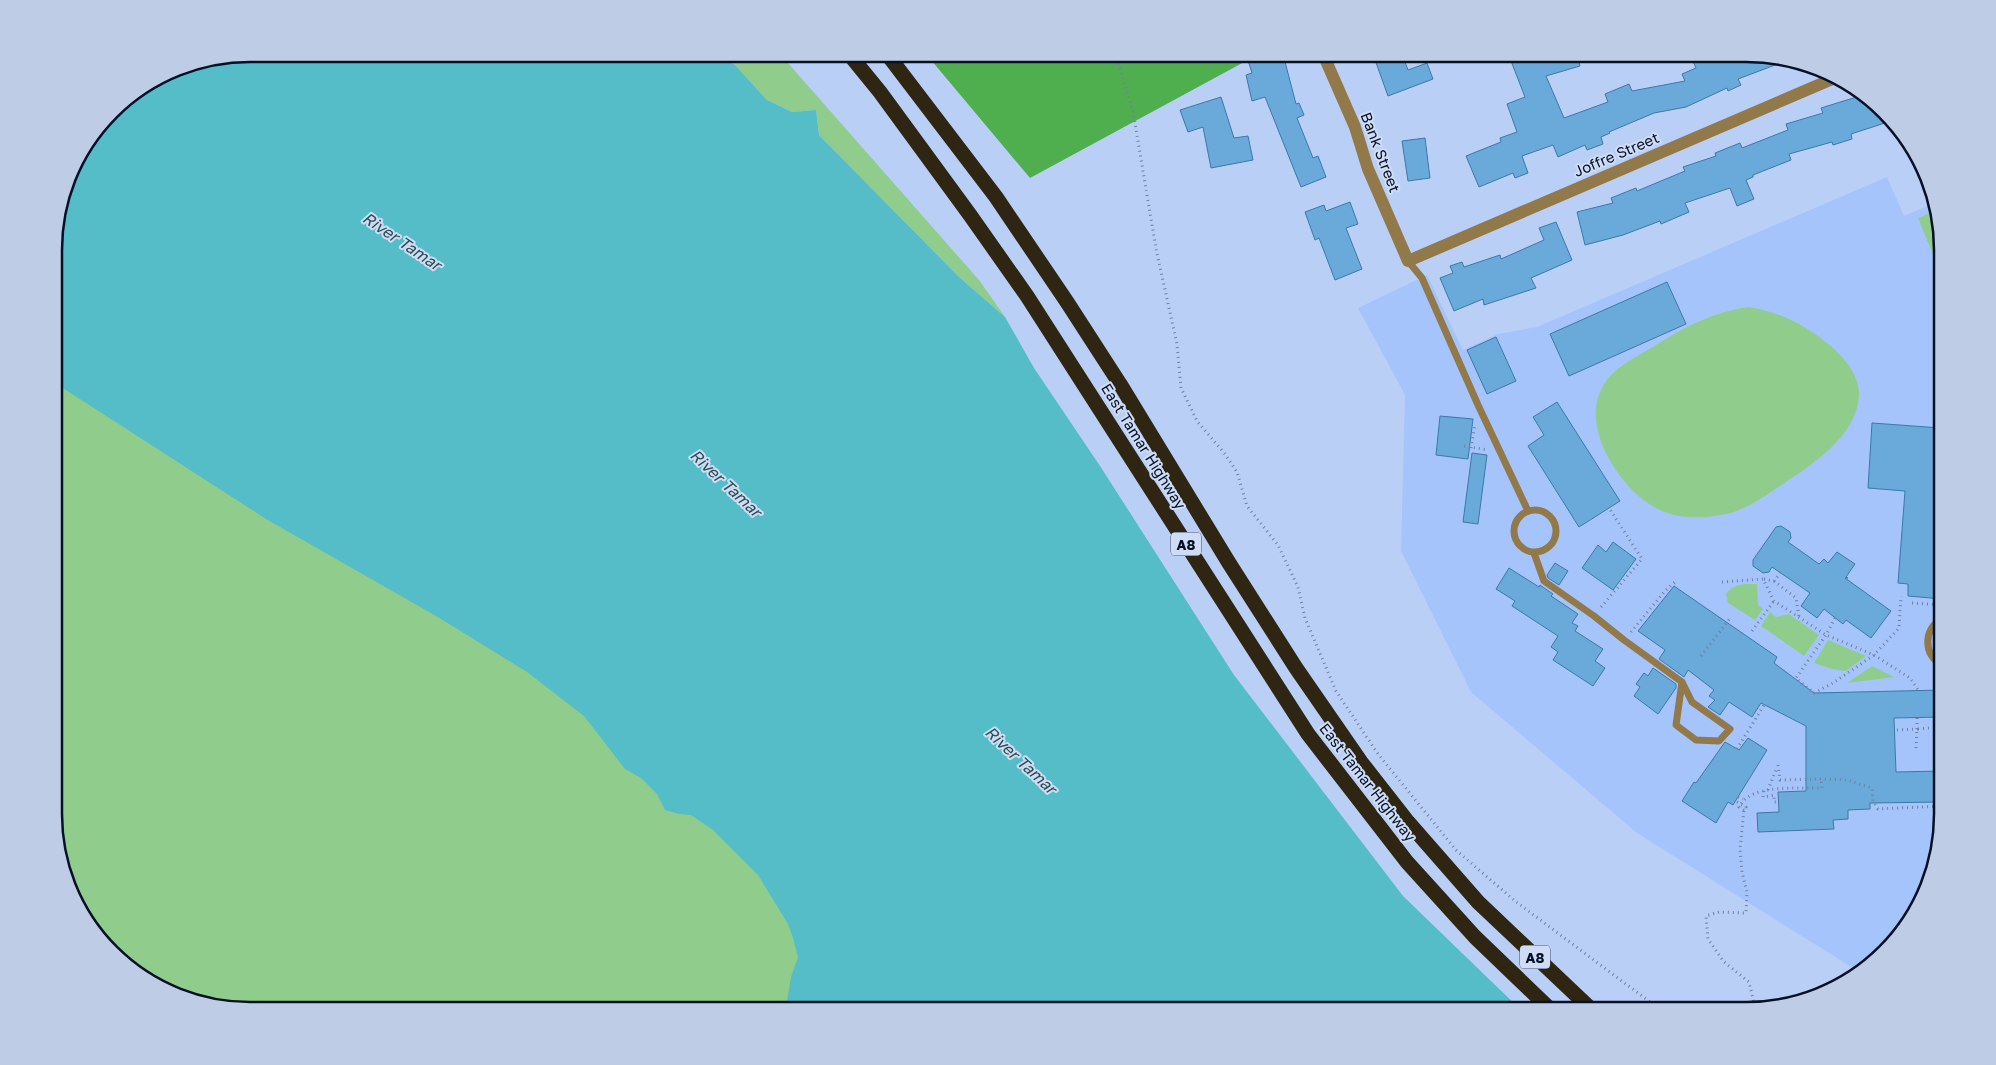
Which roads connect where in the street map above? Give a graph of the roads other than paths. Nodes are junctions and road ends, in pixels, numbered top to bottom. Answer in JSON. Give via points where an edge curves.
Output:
{"nodes":[{"id":1,"x":855,"y":62,"type":"edge"},
{"id":2,"x":893,"y":62,"type":"edge"},
{"id":3,"x":1327,"y":62,"type":"edge"},
{"id":4,"x":1827,"y":81,"type":"edge"},
{"id":5,"x":1408,"y":261,"type":"junction"},
{"id":6,"x":1528,"y":511,"type":"junction"},
{"id":7,"x":1534,"y":553,"type":"junction"},
{"id":8,"x":1934,"y":625,"type":"edge"},
{"id":9,"x":1934,"y":659,"type":"edge"},
{"id":10,"x":1682,"y":682,"type":"junction"},
{"id":11,"x":1543,"y":1002,"type":"edge"},
{"id":12,"x":1584,"y":1002,"type":"edge"}],
"edges":[{"from":1,"to":11,"type":"highway","name":"East Tamar Highway","number":"A8","via":[[1027,296],[1308,734],[1414,869],[1475,937]]},
{"from":2,"to":12,"type":"highway","name":"East Tamar Highway","number":"A8","via":[[996,197],[1067,302],[1234,571],[1361,762],[1478,902]]},
{"from":3,"to":5,"type":"street","name":"Bank Street"},
{"from":4,"to":5,"type":"street","name":"Joffre Street"},
{"from":5,"to":6,"type":"lane","via":[[1422,278]]},
{"from":6,"to":7,"type":"lane","via":[[1518,518],[1513,531],[1517,544]]},
{"from":6,"to":7,"type":"lane","via":[[1548,514],[1556,532],[1546,549]]},
{"from":7,"to":10,"type":"lane","via":[[1544,580]]},
{"from":8,"to":9,"type":"lane","via":[[1927,642]]},
{"from":10,"to":10,"type":"lane","via":[[1692,702],[1730,729],[1719,741],[1696,740],[1676,724]]}]}
